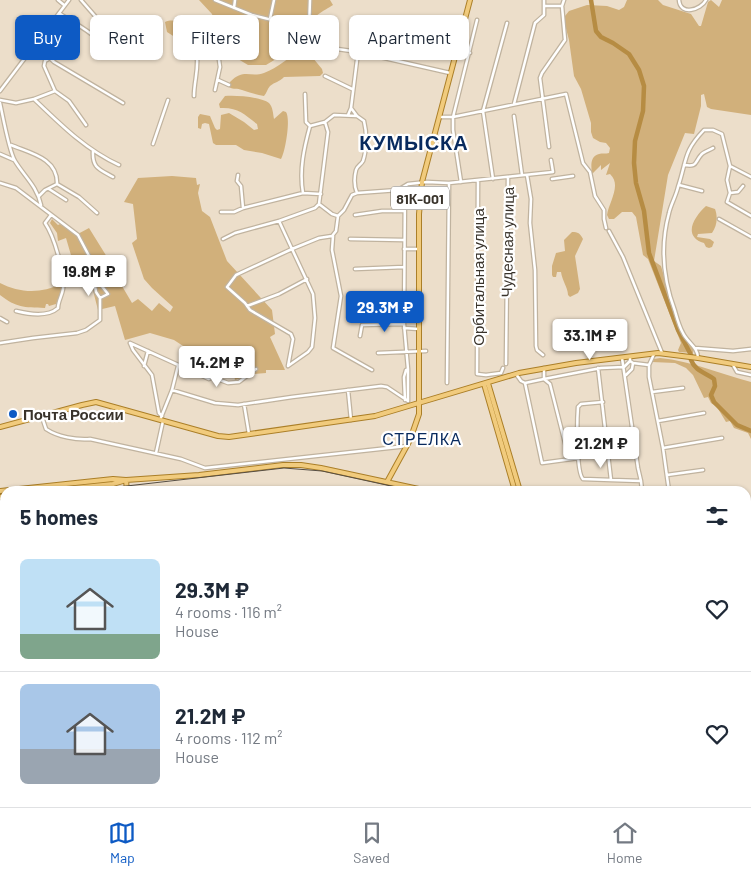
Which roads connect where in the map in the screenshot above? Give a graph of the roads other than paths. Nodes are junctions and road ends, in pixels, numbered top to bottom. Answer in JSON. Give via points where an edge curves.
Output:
{"nodes":[{"id":1,"x":58,"y":0,"type":"edge"},
{"id":2,"x":69,"y":0,"type":"edge"},
{"id":3,"x":81,"y":0,"type":"edge"},
{"id":4,"x":215,"y":0,"type":"edge"},
{"id":5,"x":235,"y":0,"type":"edge"},
{"id":6,"x":274,"y":0,"type":"edge"},
{"id":7,"x":310,"y":0,"type":"edge"},
{"id":8,"x":470,"y":0,"type":"edge"},
{"id":9,"x":544,"y":0,"type":"edge"},
{"id":10,"x":564,"y":0,"type":"edge"},
{"id":11,"x":679,"y":0,"type":"edge"},
{"id":12,"x":706,"y":0,"type":"edge"},
{"id":13,"x":64,"y":5,"type":"junction"},
{"id":14,"x":544,"y":6,"type":"junction"},
{"id":15,"x":562,"y":6,"type":"junction"},
{"id":16,"x":234,"y":8,"type":"junction"},
{"id":17,"x":59,"y":13,"type":"joint"},
{"id":18,"x":94,"y":15,"type":"edge"},
{"id":19,"x":271,"y":15,"type":"edge"},
{"id":20,"x":309,"y":15,"type":"edge"},
{"id":21,"x":466,"y":15,"type":"edge"},
{"id":22,"x":269,"y":19,"type":"edge"},
{"id":23,"x":477,"y":20,"type":"dead end"},
{"id":24,"x":507,"y":23,"type":"dead end"},
{"id":25,"x":90,"y":32,"type":"edge"},
{"id":26,"x":470,"y":54,"type":"joint"},
{"id":27,"x":23,"y":60,"type":"edge"},
{"id":28,"x":47,"y":60,"type":"edge"},
{"id":29,"x":53,"y":60,"type":"edge"},
{"id":30,"x":197,"y":60,"type":"edge"},
{"id":31,"x":219,"y":60,"type":"edge"},
{"id":32,"x":357,"y":60,"type":"edge"},
{"id":33,"x":396,"y":60,"type":"edge"},
{"id":34,"x":454,"y":60,"type":"edge"},
{"id":35,"x":450,"y":74,"type":"junction"},
{"id":36,"x":325,"y":76,"type":"dead end"},
{"id":37,"x":218,"y":80,"type":"junction"},
{"id":38,"x":229,"y":86,"type":"dead end"},
{"id":39,"x":352,"y":89,"type":"junction"},
{"id":40,"x":215,"y":90,"type":"dead end"},
{"id":41,"x":0,"y":91,"type":"edge"},
{"id":42,"x":55,"y":91,"type":"junction"},
{"id":43,"x":305,"y":94,"type":"dead end"},
{"id":44,"x":194,"y":96,"type":"dead end"},
{"id":45,"x":34,"y":99,"type":"junction"},
{"id":46,"x":542,"y":99,"type":"junction"},
{"id":47,"x":168,"y":100,"type":"dead end"},
{"id":48,"x":0,"y":102,"type":"edge"},
{"id":49,"x":123,"y":103,"type":"dead end"},
{"id":50,"x":514,"y":104,"type":"junction"},
{"id":51,"x":350,"y":108,"type":"junction"},
{"id":52,"x":483,"y":111,"type":"junction"},
{"id":53,"x":348,"y":115,"type":"junction"},
{"id":54,"x":357,"y":116,"type":"junction"},
{"id":55,"x":514,"y":116,"type":"dead end"},
{"id":56,"x":438,"y":117,"type":"junction"},
{"id":57,"x":453,"y":117,"type":"junction"},
{"id":58,"x":325,"y":122,"type":"junction"},
{"id":59,"x":86,"y":125,"type":"dead end"},
{"id":60,"x":310,"y":126,"type":"junction"},
{"id":61,"x":10,"y":144,"type":"junction"},
{"id":62,"x":153,"y":144,"type":"dead end"},
{"id":63,"x":549,"y":147,"type":"dead end"},
{"id":64,"x":713,"y":148,"type":"dead end"},
{"id":65,"x":93,"y":151,"type":"junction"},
{"id":66,"x":0,"y":154,"type":"edge"},
{"id":67,"x":14,"y":160,"type":"junction"},
{"id":68,"x":551,"y":160,"type":"dead end"},
{"id":69,"x":684,"y":164,"type":"junction"},
{"id":70,"x":119,"y":165,"type":"dead end"},
{"id":71,"x":730,"y":166,"type":"junction"},
{"id":72,"x":238,"y":175,"type":"dead end"},
{"id":73,"x":527,"y":175,"type":"junction"},
{"id":74,"x":522,"y":176,"type":"junction"},
{"id":75,"x":573,"y":176,"type":"dead end"},
{"id":76,"x":751,"y":176,"type":"edge"},
{"id":77,"x":113,"y":177,"type":"dead end"},
{"id":78,"x":508,"y":177,"type":"junction"},
{"id":79,"x":492,"y":178,"type":"junction"},
{"id":80,"x":552,"y":178,"type":"dead end"},
{"id":81,"x":478,"y":180,"type":"junction"},
{"id":82,"x":422,"y":182,"type":"junction"},
{"id":83,"x":461,"y":182,"type":"junction"},
{"id":84,"x":0,"y":183,"type":"edge"},
{"id":85,"x":449,"y":183,"type":"junction"},
{"id":86,"x":57,"y":184,"type":"junction"},
{"id":87,"x":679,"y":185,"type":"junction"},
{"id":88,"x":406,"y":186,"type":"junction"},
{"id":89,"x":743,"y":186,"type":"dead end"},
{"id":90,"x":49,"y":189,"type":"junction"},
{"id":91,"x":702,"y":191,"type":"dead end"},
{"id":92,"x":303,"y":193,"type":"junction"},
{"id":93,"x":357,"y":193,"type":"junction"},
{"id":94,"x":321,"y":194,"type":"junction"},
{"id":95,"x":730,"y":194,"type":"junction"},
{"id":96,"x":39,"y":196,"type":"junction"},
{"id":97,"x":66,"y":200,"type":"dead end"},
{"id":98,"x":319,"y":204,"type":"junction"},
{"id":99,"x":41,"y":206,"type":"junction"},
{"id":100,"x":243,"y":208,"type":"junction"},
{"id":101,"x":404,"y":210,"type":"junction"},
{"id":102,"x":221,"y":212,"type":"dead end"},
{"id":103,"x":97,"y":213,"type":"dead end"},
{"id":104,"x":51,"y":215,"type":"junction"},
{"id":105,"x":355,"y":215,"type":"dead end"},
{"id":106,"x":338,"y":216,"type":"junction"},
{"id":107,"x":751,"y":216,"type":"edge"},
{"id":108,"x":719,"y":219,"type":"dead end"},
{"id":109,"x":279,"y":221,"type":"junction"},
{"id":110,"x":332,"y":236,"type":"junction"},
{"id":111,"x":751,"y":237,"type":"edge"},
{"id":112,"x":223,"y":238,"type":"dead end"},
{"id":113,"x":350,"y":239,"type":"dead end"},
{"id":114,"x":404,"y":240,"type":"junction"},
{"id":115,"x":292,"y":249,"type":"junction"},
{"id":116,"x":404,"y":249,"type":"junction"},
{"id":117,"x":419,"y":249,"type":"junction"},
{"id":118,"x":404,"y":267,"type":"junction"},
{"id":119,"x":355,"y":269,"type":"dead end"},
{"id":120,"x":98,"y":273,"type":"junction"},
{"id":121,"x":307,"y":279,"type":"junction"},
{"id":122,"x":404,"y":296,"type":"junction"},
{"id":123,"x":100,"y":298,"type":"junction"},
{"id":124,"x":356,"y":298,"type":"dead end"},
{"id":125,"x":247,"y":306,"type":"junction"},
{"id":126,"x":16,"y":311,"type":"dead end"},
{"id":127,"x":0,"y":318,"type":"edge"},
{"id":128,"x":7,"y":322,"type":"dead end"},
{"id":129,"x":404,"y":326,"type":"junction"},
{"id":130,"x":419,"y":329,"type":"junction"},
{"id":131,"x":360,"y":336,"type":"dead end"},
{"id":132,"x":0,"y":344,"type":"edge"},
{"id":133,"x":695,"y":348,"type":"junction"},
{"id":134,"x":751,"y":349,"type":"edge"},
{"id":135,"x":419,"y":351,"type":"junction"},
{"id":136,"x":426,"y":351,"type":"dead end"},
{"id":137,"x":148,"y":352,"type":"junction"},
{"id":138,"x":378,"y":353,"type":"dead end"},
{"id":139,"x":407,"y":353,"type":"junction"},
{"id":140,"x":654,"y":354,"type":"junction"},
{"id":141,"x":662,"y":354,"type":"junction"},
{"id":142,"x":543,"y":355,"type":"dead end"},
{"id":143,"x":622,"y":358,"type":"junction"},
{"id":144,"x":698,"y":358,"type":"junction"},
{"id":145,"x":631,"y":361,"type":"junction"},
{"id":146,"x":506,"y":364,"type":"dead end"},
{"id":147,"x":650,"y":365,"type":"junction"},
{"id":148,"x":733,"y":365,"type":"junction"},
{"id":149,"x":144,"y":366,"type":"junction"},
{"id":150,"x":178,"y":366,"type":"junction"},
{"id":151,"x":624,"y":367,"type":"junction"},
{"id":152,"x":751,"y":367,"type":"edge"},
{"id":153,"x":503,"y":368,"type":"dead end"},
{"id":154,"x":544,"y":368,"type":"junction"},
{"id":155,"x":598,"y":368,"type":"junction"},
{"id":156,"x":256,"y":369,"type":"dead end"},
{"id":157,"x":408,"y":369,"type":"junction"},
{"id":158,"x":372,"y":370,"type":"dead end"},
{"id":159,"x":516,"y":374,"type":"junction"},
{"id":160,"x":626,"y":375,"type":"junction"},
{"id":161,"x":751,"y":375,"type":"edge"},
{"id":162,"x":544,"y":379,"type":"junction"},
{"id":163,"x":447,"y":383,"type":"dead end"},
{"id":164,"x":525,"y":383,"type":"junction"},
{"id":165,"x":486,"y":384,"type":"junction"},
{"id":166,"x":683,"y":388,"type":"dead end"},
{"id":167,"x":172,"y":390,"type":"junction"},
{"id":168,"x":348,"y":390,"type":"junction"},
{"id":169,"x":652,"y":392,"type":"junction"},
{"id":170,"x":407,"y":402,"type":"junction"},
{"id":171,"x":603,"y":402,"type":"junction"},
{"id":172,"x":418,"y":403,"type":"junction"},
{"id":173,"x":244,"y":404,"type":"junction"},
{"id":174,"x":704,"y":413,"type":"dead end"},
{"id":175,"x":42,"y":416,"type":"junction"},
{"id":176,"x":162,"y":419,"type":"junction"},
{"id":177,"x":351,"y":420,"type":"junction"},
{"id":178,"x":658,"y":421,"type":"junction"},
{"id":179,"x":0,"y":428,"type":"edge"},
{"id":180,"x":249,"y":434,"type":"junction"},
{"id":181,"x":722,"y":438,"type":"dead end"},
{"id":182,"x":408,"y":446,"type":"junction"},
{"id":183,"x":663,"y":448,"type":"junction"},
{"id":184,"x":156,"y":453,"type":"junction"},
{"id":185,"x":579,"y":458,"type":"junction"},
{"id":186,"x":569,"y":459,"type":"junction"},
{"id":187,"x":703,"y":470,"type":"dead end"},
{"id":188,"x":667,"y":475,"type":"junction"},
{"id":189,"x":126,"y":480,"type":"junction"},
{"id":190,"x":610,"y":480,"type":"junction"},
{"id":191,"x":642,"y":481,"type":"junction"},
{"id":192,"x":387,"y":482,"type":"junction"},
{"id":193,"x":38,"y":486,"type":"edge"},
{"id":194,"x":93,"y":486,"type":"edge"},
{"id":195,"x":127,"y":486,"type":"edge"},
{"id":196,"x":405,"y":486,"type":"edge"},
{"id":197,"x":515,"y":486,"type":"edge"},
{"id":198,"x":518,"y":486,"type":"edge"},
{"id":199,"x":642,"y":486,"type":"edge"},
{"id":200,"x":668,"y":486,"type":"edge"}],
"edges":[{"from":1,"to":13,"type":"street"},
{"from":2,"to":13,"type":"street"},
{"from":3,"to":18,"type":"street"},
{"from":4,"to":16,"type":"street"},
{"from":5,"to":16,"type":"street"},
{"from":6,"to":19,"type":"street"},
{"from":7,"to":20,"type":"street"},
{"from":8,"to":21,"type":"main road","number":"81К-001"},
{"from":9,"to":14,"type":"street"},
{"from":10,"to":15,"type":"street"},
{"from":11,"to":12,"type":"street","via":[[681,9],[687,10],[698,8]]},
{"from":13,"to":17,"type":"street"},
{"from":14,"to":15,"type":"street"},
{"from":14,"to":50,"type":"street","via":[[543,17],[535,23]]},
{"from":15,"to":46,"type":"street","via":[[565,40],[540,78]]},
{"from":16,"to":22,"type":"street"},
{"from":17,"to":25,"type":"street"},
{"from":23,"to":26,"type":"street"},
{"from":24,"to":52,"type":"street"},
{"from":26,"to":57,"type":"street"},
{"from":27,"to":41,"type":"street"},
{"from":28,"to":42,"type":"street","via":[[44,66]]},
{"from":29,"to":49,"type":"street"},
{"from":30,"to":44,"type":"street"},
{"from":31,"to":37,"type":"street"},
{"from":32,"to":39,"type":"street"},
{"from":33,"to":35,"type":"street"},
{"from":34,"to":35,"type":"main road","number":"81К-001"},
{"from":35,"to":56,"type":"main road","number":"81К-001"},
{"from":36,"to":39,"type":"street"},
{"from":37,"to":38,"type":"street"},
{"from":37,"to":40,"type":"street"},
{"from":39,"to":51,"type":"street"},
{"from":42,"to":45,"type":"street"},
{"from":42,"to":59,"type":"street","via":[[69,101]]},
{"from":43,"to":60,"type":"street","via":[[306,120]]},
{"from":45,"to":48,"type":"street"},
{"from":45,"to":65,"type":"street"},
{"from":46,"to":50,"type":"street"},
{"from":46,"to":63,"type":"street"},
{"from":46,"to":141,"type":"street","via":[[568,95],[583,163],[590,172],[608,230],[623,257]]},
{"from":47,"to":62,"type":"street"},
{"from":48,"to":61,"type":"street"},
{"from":50,"to":52,"type":"street"},
{"from":51,"to":53,"type":"street"},
{"from":51,"to":54,"type":"street"},
{"from":52,"to":57,"type":"street"},
{"from":52,"to":79,"type":"street"},
{"from":53,"to":54,"type":"street"},
{"from":53,"to":58,"type":"street","via":[[331,116]]},
{"from":54,"to":93,"type":"street","via":[[364,121],[366,136],[364,158],[356,170],[354,187]]},
{"from":55,"to":74,"type":"street"},
{"from":56,"to":57,"type":"street"},
{"from":56,"to":82,"type":"main road","number":"81К-001"},
{"from":57,"to":83,"type":"street"},
{"from":58,"to":60,"type":"street"},
{"from":58,"to":94,"type":"street","via":[[328,132]]},
{"from":60,"to":92,"type":"street","via":[[303,152]]},
{"from":61,"to":67,"type":"street"},
{"from":61,"to":86,"type":"street","via":[[48,162],[56,172]]},
{"from":64,"to":69,"type":"street","via":[[701,154],[692,166]]},
{"from":65,"to":70,"type":"street"},
{"from":65,"to":77,"type":"street","via":[[95,166]]},
{"from":66,"to":67,"type":"street"},
{"from":67,"to":96,"type":"street"},
{"from":68,"to":73,"type":"street","name":"Чудесная улица","via":[[553,172]]},
{"from":69,"to":71,"type":"street","via":[[686,152],[694,141],[704,130],[713,130],[722,134]]},
{"from":69,"to":87,"type":"street"},
{"from":71,"to":76,"type":"street"},
{"from":71,"to":95,"type":"street","via":[[727,180]]},
{"from":72,"to":100,"type":"street"},
{"from":73,"to":74,"type":"street","name":"Чудесная улица"},
{"from":73,"to":142,"type":"street","via":[[535,270],[536,346]]},
{"from":74,"to":78,"type":"street","name":"Чудесная улица"},
{"from":75,"to":80,"type":"street"},
{"from":78,"to":79,"type":"street"},
{"from":78,"to":146,"type":"street","name":"Чудесная улица"},
{"from":79,"to":81,"type":"street"},
{"from":81,"to":83,"type":"street"},
{"from":81,"to":153,"type":"street","name":"Орбитальная улица","via":[[477,374],[501,372]]},
{"from":82,"to":85,"type":"street"},
{"from":82,"to":88,"type":"street"},
{"from":82,"to":117,"type":"main road","number":"81К-001"},
{"from":83,"to":85,"type":"street"},
{"from":84,"to":99,"type":"street","via":[[12,185]]},
{"from":85,"to":163,"type":"street"},
{"from":86,"to":90,"type":"street"},
{"from":86,"to":103,"type":"street","via":[[82,199]]},
{"from":87,"to":91,"type":"street"},
{"from":87,"to":133,"type":"street","via":[[664,241],[665,274],[682,332]]},
{"from":88,"to":93,"type":"street","via":[[398,190]]},
{"from":88,"to":101,"type":"street"},
{"from":89,"to":95,"type":"street"},
{"from":90,"to":96,"type":"street"},
{"from":90,"to":97,"type":"street"},
{"from":92,"to":94,"type":"street"},
{"from":92,"to":100,"type":"street"},
{"from":93,"to":106,"type":"street","via":[[352,195]]},
{"from":94,"to":98,"type":"street"},
{"from":95,"to":107,"type":"street","via":[[727,202]]},
{"from":96,"to":99,"type":"street"},
{"from":98,"to":106,"type":"street"},
{"from":98,"to":109,"type":"street"},
{"from":99,"to":104,"type":"street"},
{"from":100,"to":102,"type":"street"},
{"from":101,"to":105,"type":"street"},
{"from":101,"to":114,"type":"street"},
{"from":104,"to":120,"type":"street","via":[[78,235]]},
{"from":104,"to":126,"type":"street","via":[[45,223],[54,238],[63,283],[58,308],[38,313]]},
{"from":106,"to":110,"type":"street"},
{"from":108,"to":111,"type":"street"},
{"from":109,"to":112,"type":"street"},
{"from":109,"to":115,"type":"street"},
{"from":110,"to":115,"type":"street"},
{"from":110,"to":158,"type":"street","via":[[341,296],[333,348]]},
{"from":113,"to":114,"type":"street"},
{"from":114,"to":116,"type":"street"},
{"from":115,"to":121,"type":"street"},
{"from":115,"to":125,"type":"street","via":[[236,275],[229,283],[228,289]]},
{"from":116,"to":117,"type":"street"},
{"from":116,"to":118,"type":"street"},
{"from":117,"to":130,"type":"main road","number":"81К-001"},
{"from":118,"to":119,"type":"street"},
{"from":118,"to":122,"type":"street"},
{"from":120,"to":123,"type":"street","via":[[93,276]]},
{"from":120,"to":123,"type":"street","via":[[108,294]]},
{"from":121,"to":125,"type":"street"},
{"from":121,"to":125,"type":"street","via":[[314,296],[313,343],[308,352],[288,366],[291,334],[258,316]]},
{"from":122,"to":124,"type":"street"},
{"from":122,"to":129,"type":"street"},
{"from":123,"to":132,"type":"street","via":[[101,319],[86,330]]},
{"from":127,"to":128,"type":"street"},
{"from":129,"to":130,"type":"street"},
{"from":129,"to":131,"type":"street","via":[[364,325]]},
{"from":129,"to":139,"type":"street"},
{"from":130,"to":135,"type":"main road","number":"81К-001"},
{"from":133,"to":134,"type":"street"},
{"from":133,"to":144,"type":"street"},
{"from":135,"to":136,"type":"street"},
{"from":135,"to":139,"type":"street"},
{"from":135,"to":172,"type":"main road","number":"81К-001"},
{"from":137,"to":149,"type":"street"},
{"from":137,"to":149,"type":"street","via":[[130,342]]},
{"from":137,"to":150,"type":"street"},
{"from":138,"to":139,"type":"street"},
{"from":139,"to":157,"type":"street"},
{"from":140,"to":141,"type":"main road"},
{"from":140,"to":145,"type":"main road"},
{"from":140,"to":147,"type":"street"},
{"from":141,"to":144,"type":"main road"},
{"from":143,"to":145,"type":"main road"},
{"from":143,"to":151,"type":"street"},
{"from":143,"to":154,"type":"main road"},
{"from":144,"to":148,"type":"main road"},
{"from":145,"to":147,"type":"street"},
{"from":145,"to":151,"type":"street"},
{"from":145,"to":160,"type":"street","via":[[632,369]]},
{"from":147,"to":169,"type":"street"},
{"from":148,"to":152,"type":"main road"},
{"from":148,"to":161,"type":"street","via":[[737,372]]},
{"from":149,"to":176,"type":"street","via":[[152,375]]},
{"from":150,"to":156,"type":"street","via":[[209,379],[232,383],[240,382]]},
{"from":150,"to":167,"type":"street"},
{"from":151,"to":155,"type":"street"},
{"from":151,"to":160,"type":"street"},
{"from":154,"to":159,"type":"main road"},
{"from":154,"to":162,"type":"street"},
{"from":155,"to":162,"type":"street"},
{"from":155,"to":171,"type":"street"},
{"from":157,"to":170,"type":"street"},
{"from":157,"to":170,"type":"street","via":[[404,377]]},
{"from":159,"to":164,"type":"street"},
{"from":159,"to":165,"type":"main road"},
{"from":160,"to":191,"type":"street"},
{"from":162,"to":164,"type":"street"},
{"from":162,"to":186,"type":"street","via":[[551,386]]},
{"from":164,"to":186,"type":"street","via":[[542,463]]},
{"from":165,"to":172,"type":"main road"},
{"from":165,"to":197,"type":"main road"},
{"from":165,"to":198,"type":"main road"},
{"from":166,"to":169,"type":"street"},
{"from":167,"to":173,"type":"street","via":[[215,403]]},
{"from":167,"to":176,"type":"street"},
{"from":168,"to":170,"type":"street","via":[[383,386]]},
{"from":168,"to":173,"type":"street"},
{"from":168,"to":177,"type":"street"},
{"from":169,"to":178,"type":"street"},
{"from":170,"to":172,"type":"main road"},
{"from":170,"to":177,"type":"main road","via":[[375,416]]},
{"from":171,"to":185,"type":"street","via":[[578,407]]},
{"from":171,"to":190,"type":"street"},
{"from":172,"to":182,"type":"main road","via":[[418,418]]},
{"from":173,"to":180,"type":"street"},
{"from":174,"to":178,"type":"street"},
{"from":175,"to":176,"type":"main road","via":[[96,402]]},
{"from":175,"to":179,"type":"main road"},
{"from":175,"to":184,"type":"street","via":[[48,431],[77,440],[90,439]]},
{"from":176,"to":180,"type":"main road","via":[[222,436]]},
{"from":176,"to":184,"type":"street"},
{"from":177,"to":180,"type":"main road"},
{"from":178,"to":183,"type":"street"},
{"from":181,"to":183,"type":"street"},
{"from":182,"to":184,"type":"street","via":[[212,468]]},
{"from":182,"to":192,"type":"main road"},
{"from":183,"to":188,"type":"street"},
{"from":185,"to":186,"type":"street"},
{"from":185,"to":190,"type":"street","via":[[583,479]]},
{"from":187,"to":188,"type":"street"},
{"from":188,"to":200,"type":"street"},
{"from":189,"to":192,"type":"main road","via":[[292,465]]},
{"from":189,"to":193,"type":"main road","via":[[113,478]]},
{"from":189,"to":194,"type":"main road"},
{"from":189,"to":195,"type":"main road"},
{"from":190,"to":191,"type":"street"},
{"from":191,"to":199,"type":"street"},
{"from":192,"to":196,"type":"main road"}]}
